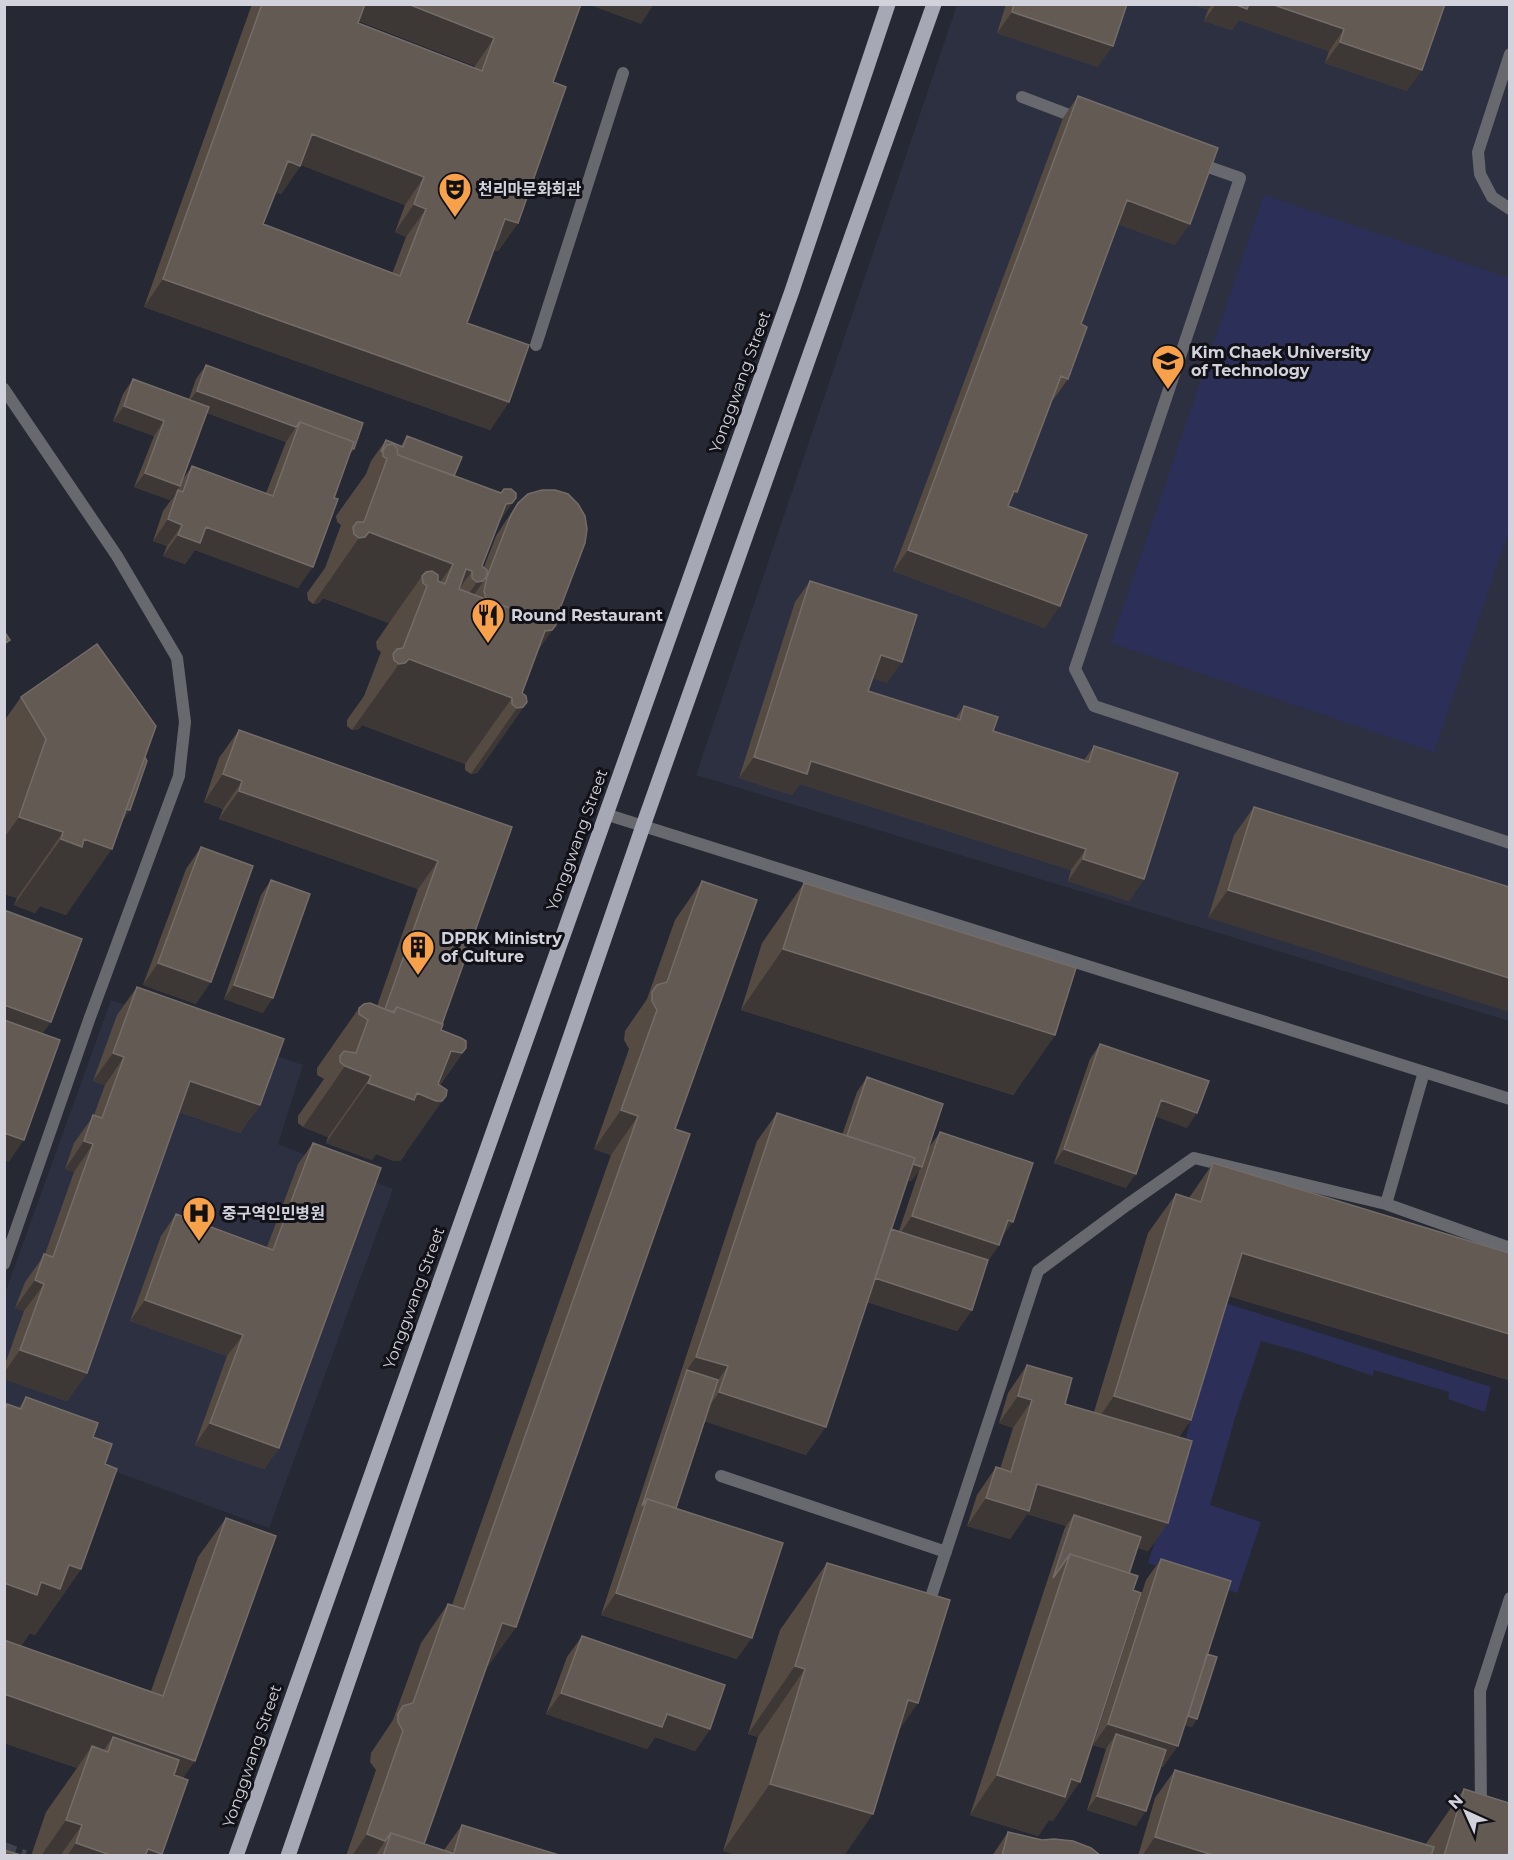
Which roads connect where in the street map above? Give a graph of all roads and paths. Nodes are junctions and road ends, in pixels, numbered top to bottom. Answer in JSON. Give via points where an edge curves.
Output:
{"nodes":[{"id":1,"x":888,"y":4,"type":"edge"},
{"id":2,"x":934,"y":4,"type":"edge"},
{"id":3,"x":1509,"y":54,"type":"edge"},
{"id":4,"x":623,"y":73,"type":"dead end"},
{"id":5,"x":1022,"y":98,"type":"dead end"},
{"id":6,"x":1087,"y":122,"type":"edge"},
{"id":7,"x":1185,"y":158,"type":"edge"},
{"id":8,"x":1509,"y":209,"type":"edge"},
{"id":9,"x":536,"y":345,"type":"dead end"},
{"id":10,"x":4,"y":389,"type":"edge"},
{"id":11,"x":605,"y":814,"type":"junction"},
{"id":12,"x":643,"y":826,"type":"junction"},
{"id":13,"x":1509,"y":843,"type":"edge"},
{"id":14,"x":1424,"y":1072,"type":"junction"},
{"id":15,"x":1509,"y":1099,"type":"edge"},
{"id":16,"x":1386,"y":1204,"type":"junction"},
{"id":17,"x":1509,"y":1248,"type":"edge"},
{"id":18,"x":4,"y":1264,"type":"edge"},
{"id":19,"x":721,"y":1476,"type":"dead end"},
{"id":20,"x":946,"y":1552,"type":"junction"},
{"id":21,"x":1509,"y":1598,"type":"edge"},
{"id":22,"x":929,"y":1603,"type":"edge"},
{"id":23,"x":1481,"y":1817,"type":"edge"},
{"id":24,"x":236,"y":1856,"type":"edge"},
{"id":25,"x":288,"y":1856,"type":"edge"}],
"edges":[{"from":1,"to":11,"type":"main road","name":"Yonggwang Street","via":[[792,291]]},
{"from":2,"to":12,"type":"main road"},
{"from":3,"to":8,"type":"street","via":[[1478,152],[1480,174],[1492,197]]},
{"from":4,"to":9,"type":"street"},
{"from":5,"to":6,"type":"street"},
{"from":7,"to":13,"type":"street","via":[[1240,178],[1075,669],[1094,706]]},
{"from":10,"to":18,"type":"street","via":[[117,556],[177,658],[185,722],[179,777]]},
{"from":11,"to":12,"type":"street"},
{"from":11,"to":24,"type":"main road","name":"Yonggwang Street"},
{"from":12,"to":14,"type":"street"},
{"from":12,"to":25,"type":"main road"},
{"from":14,"to":15,"type":"street"},
{"from":14,"to":16,"type":"street"},
{"from":16,"to":17,"type":"street"},
{"from":16,"to":20,"type":"street","via":[[1194,1158],[1038,1271]]},
{"from":19,"to":20,"type":"street"},
{"from":20,"to":22,"type":"street"},
{"from":21,"to":23,"type":"street","via":[[1480,1691]]}]}
